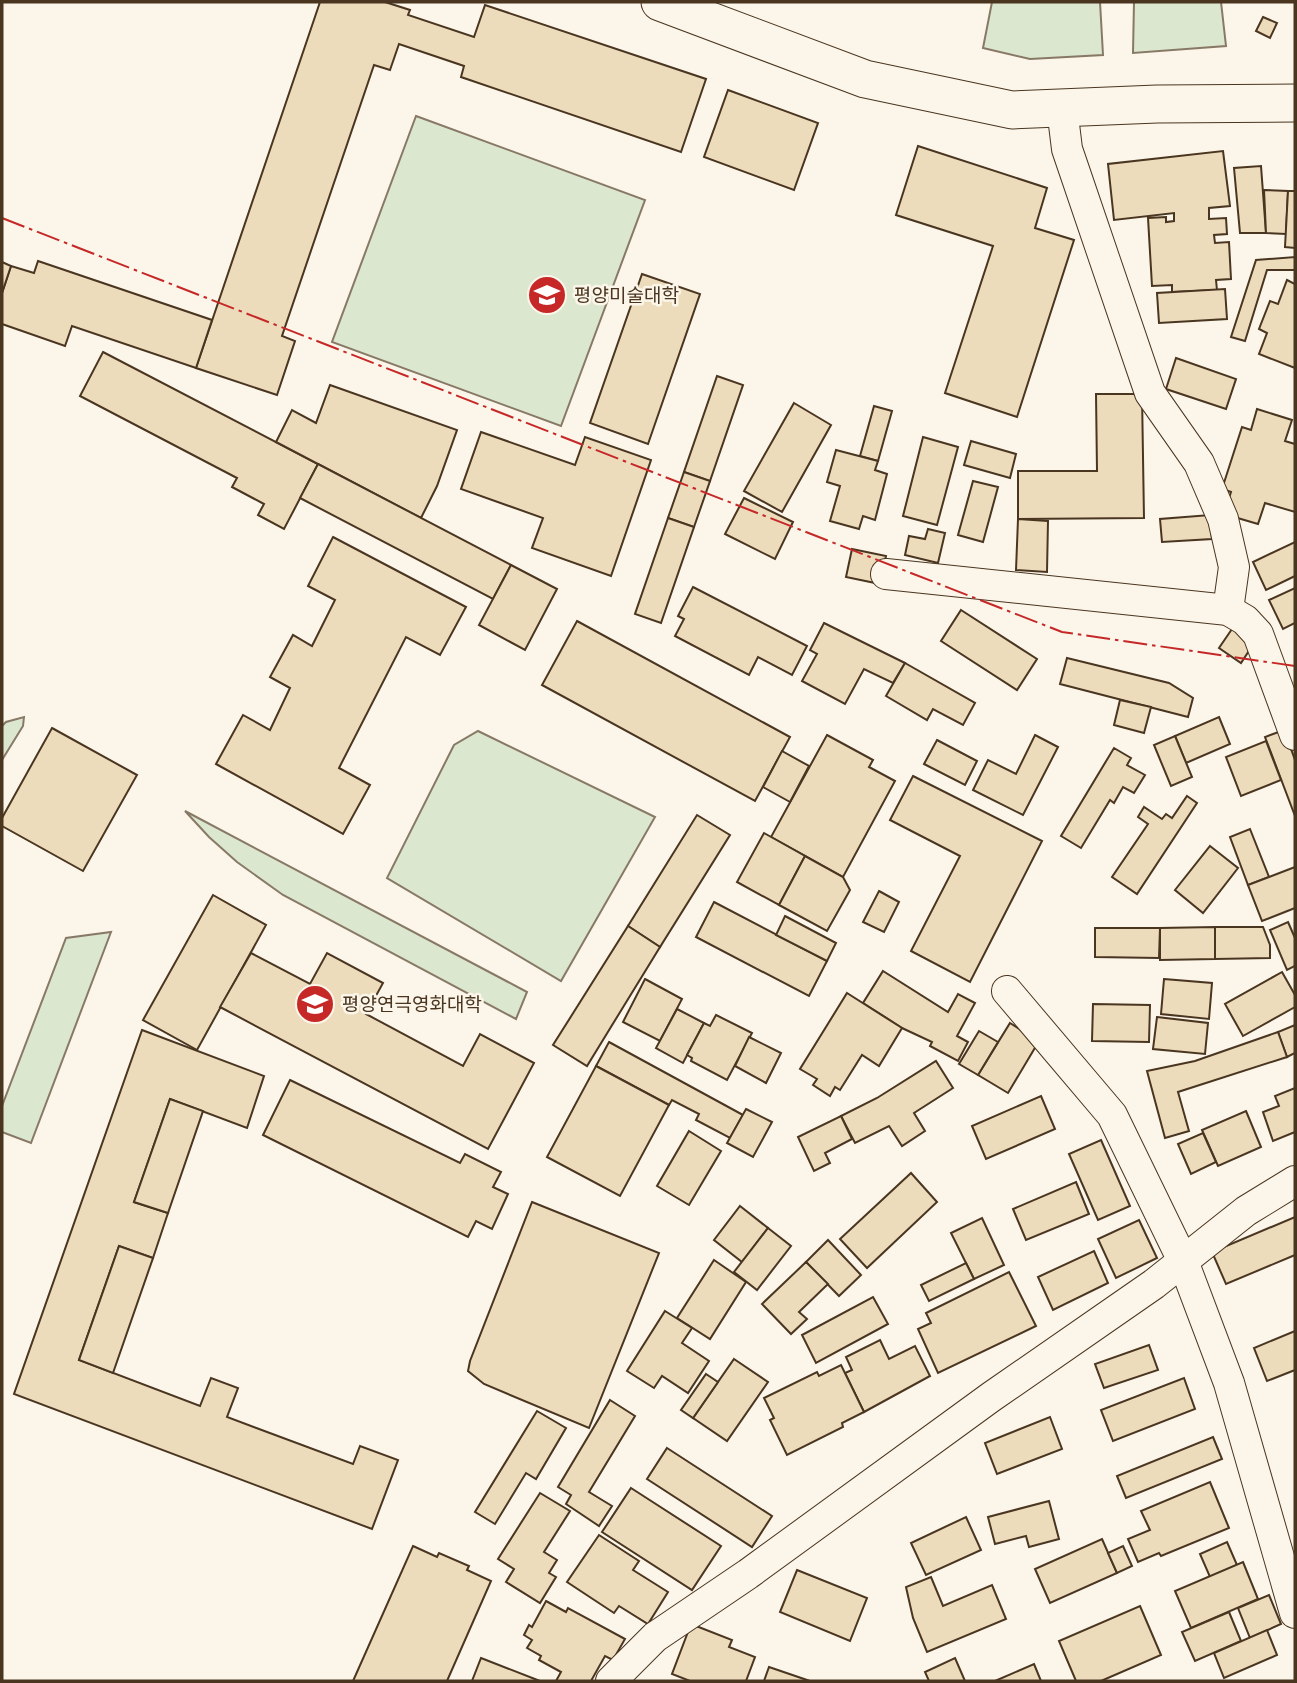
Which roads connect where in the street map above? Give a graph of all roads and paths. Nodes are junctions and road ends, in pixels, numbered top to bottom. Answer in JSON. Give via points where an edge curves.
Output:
{"nodes":[{"id":1,"x":660,"y":2,"type":"edge"},
{"id":2,"x":1295,"y":103,"type":"edge"},
{"id":3,"x":1062,"y":108,"type":"junction"},
{"id":4,"x":886,"y":574,"type":"dead end"},
{"id":5,"x":1228,"y":610,"type":"junction"},
{"id":6,"x":1295,"y":734,"type":"edge"},
{"id":7,"x":1007,"y":990,"type":"dead end"},
{"id":8,"x":1295,"y":1181,"type":"edge"},
{"id":9,"x":1183,"y":1261,"type":"junction"},
{"id":10,"x":1295,"y":1613,"type":"edge"},
{"id":11,"x":611,"y":1681,"type":"edge"}],
"edges":[{"from":1,"to":3,"type":"street","via":[[865,79],[1012,110]]},
{"from":2,"to":3,"type":"street"},
{"from":3,"to":5,"type":"street","via":[[1067,149],[1150,393],[1199,463],[1223,519],[1234,567]]},
{"from":4,"to":5,"type":"street"},
{"from":5,"to":6,"type":"street","via":[[1258,634]]},
{"from":7,"to":9,"type":"street","via":[[1112,1115]]},
{"from":8,"to":9,"type":"street","via":[[1246,1211]]},
{"from":9,"to":10,"type":"street","via":[[1229,1383]]},
{"from":9,"to":11,"type":"street","via":[[655,1637]]}]}
